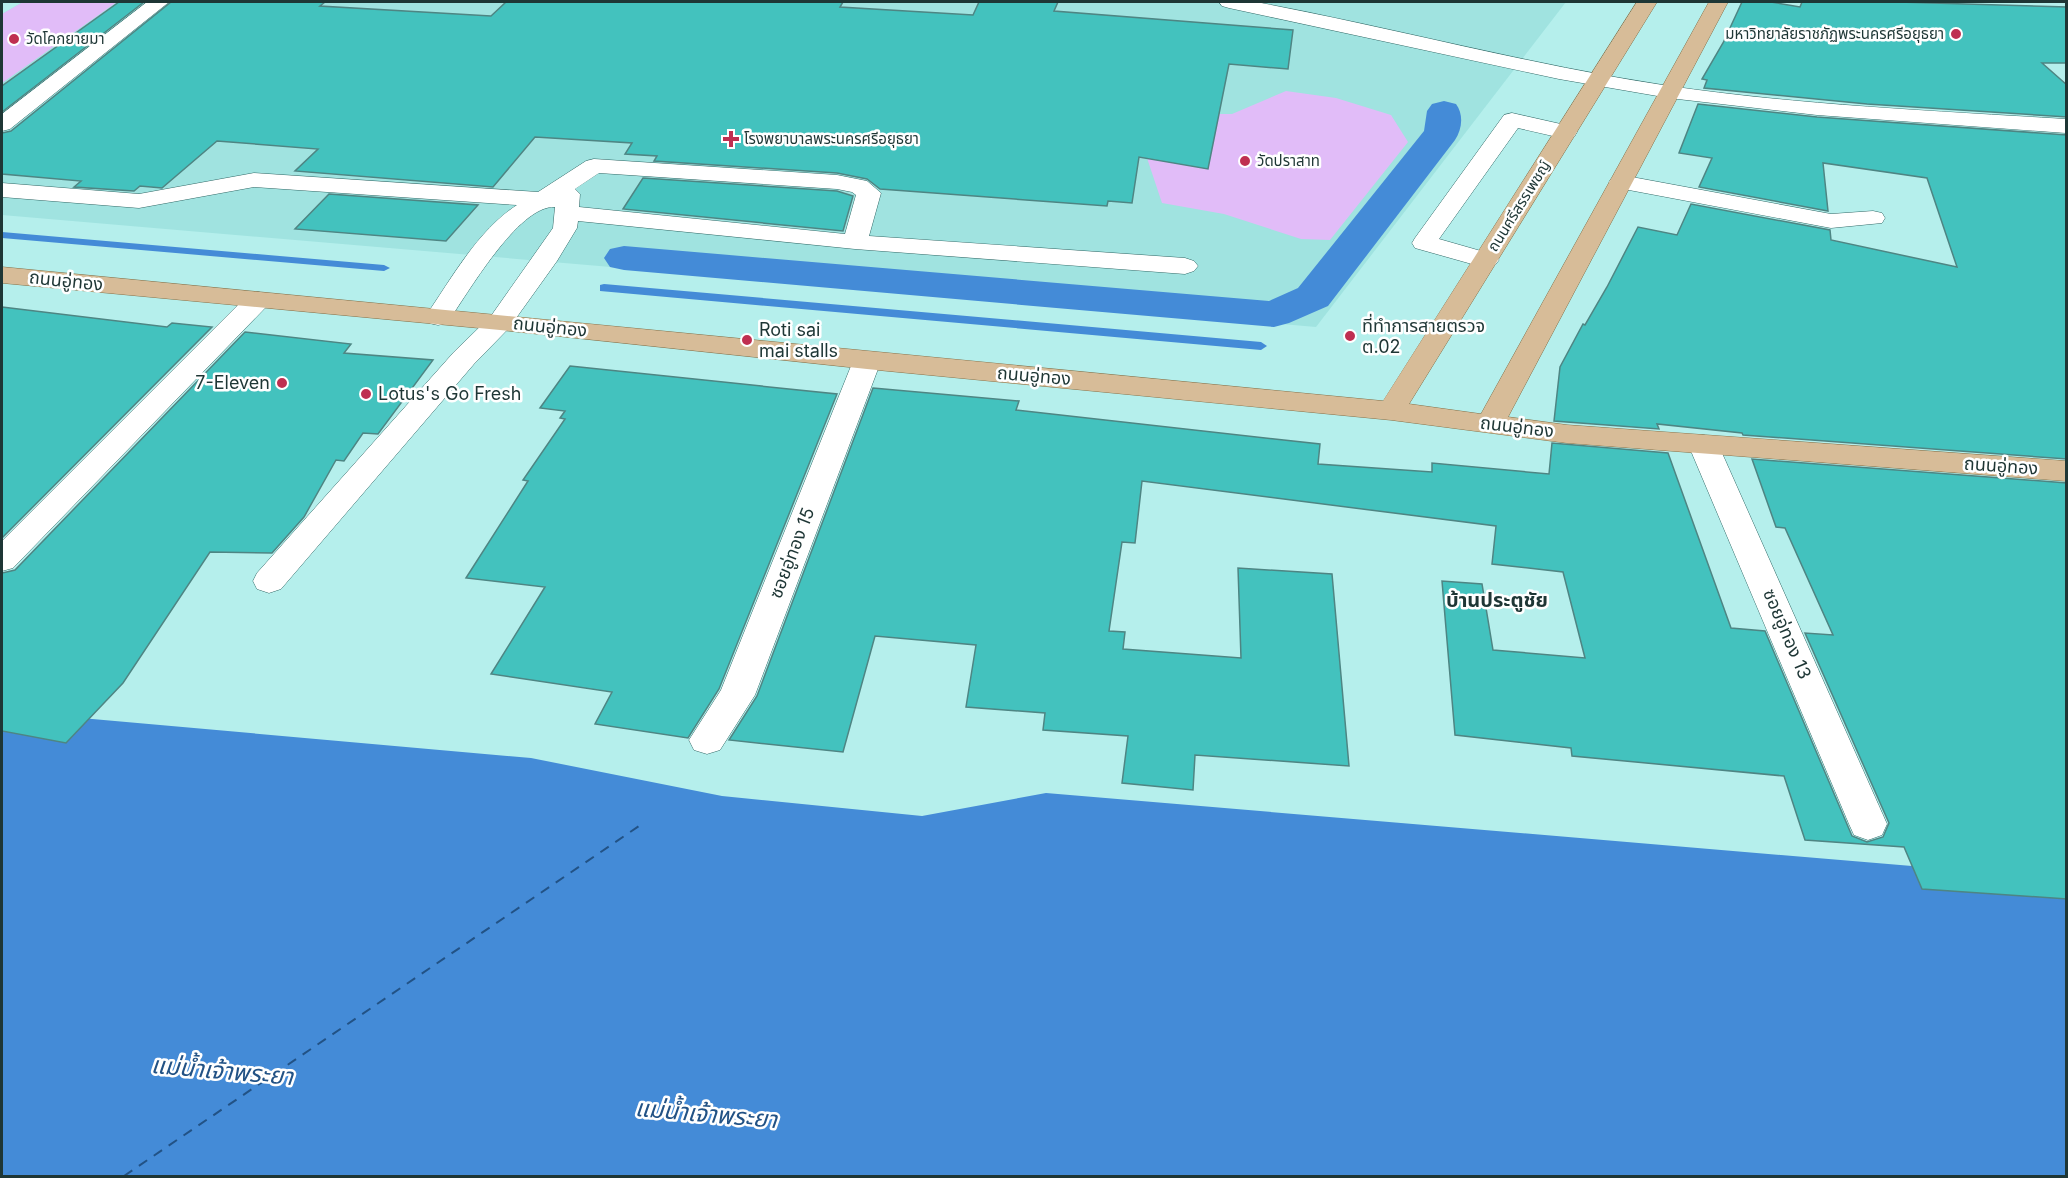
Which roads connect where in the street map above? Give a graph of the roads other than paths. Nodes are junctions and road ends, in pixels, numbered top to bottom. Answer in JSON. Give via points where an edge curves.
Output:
{"nodes":[{"id":1,"x":159,"y":2,"type":"edge"},
{"id":2,"x":1229,"y":2,"type":"edge"},
{"id":3,"x":1647,"y":2,"type":"edge"},
{"id":4,"x":1719,"y":2,"type":"edge"},
{"id":5,"x":1299,"y":8,"type":"edge"},
{"id":6,"x":1598,"y":80,"type":"junction"},
{"id":7,"x":1670,"y":92,"type":"junction"},
{"id":8,"x":2,"y":124,"type":"edge"},
{"id":9,"x":2067,"y":126,"type":"edge"},
{"id":10,"x":1566,"y":132,"type":"junction"},
{"id":11,"x":1621,"y":182,"type":"junction"},
{"id":12,"x":2,"y":190,"type":"edge"},
{"id":13,"x":567,"y":199,"type":"junction"},
{"id":14,"x":538,"y":200,"type":"junction"},
{"id":15,"x":1874,"y":218,"type":"dead end"},
{"id":16,"x":855,"y":242,"type":"junction"},
{"id":17,"x":1486,"y":260,"type":"junction"},
{"id":18,"x":1185,"y":266,"type":"dead end"},
{"id":19,"x":2,"y":274,"type":"edge"},
{"id":20,"x":258,"y":300,"type":"junction"},
{"id":21,"x":438,"y":317,"type":"junction"},
{"id":22,"x":500,"y":322,"type":"junction"},
{"id":23,"x":867,"y":362,"type":"junction"},
{"id":24,"x":1391,"y":411,"type":"junction"},
{"id":25,"x":1490,"y":424,"type":"junction"},
{"id":26,"x":1703,"y":444,"type":"junction"},
{"id":27,"x":2067,"y":471,"type":"edge"},
{"id":28,"x":2,"y":560,"type":"edge"},
{"id":29,"x":269,"y":581,"type":"dead end"},
{"id":30,"x":707,"y":740,"type":"dead end"},
{"id":31,"x":1868,"y":824,"type":"dead end"}],
"edges":[{"from":1,"to":8,"type":"street"},
{"from":2,"to":5,"type":"street"},
{"from":3,"to":6,"type":"main road","name":"ถนนศรีสรรเพชญ์"},
{"from":4,"to":7,"type":"main road"},
{"from":5,"to":6,"type":"street"},
{"from":6,"to":7,"type":"street"},
{"from":6,"to":10,"type":"main road","name":"ถนนศรีสรรเพชญ์"},
{"from":7,"to":9,"type":"street","via":[[1855,112]]},
{"from":7,"to":11,"type":"main road"},
{"from":10,"to":17,"type":"main road","name":"ถนนศรีสรรเพชญ์"},
{"from":10,"to":17,"type":"street","via":[[1512,120],[1424,243]]},
{"from":11,"to":15,"type":"street","via":[[1831,221]]},
{"from":11,"to":25,"type":"main road"},
{"from":12,"to":14,"type":"street","via":[[139,201],[254,180]]},
{"from":13,"to":14,"type":"street"},
{"from":13,"to":16,"type":"street"},
{"from":13,"to":16,"type":"street","via":[[594,166],[859,186],[869,193]]},
{"from":13,"to":22,"type":"street","via":[[564,228]]},
{"from":14,"to":21,"type":"street","via":[[501,230]]},
{"from":16,"to":18,"type":"street"},
{"from":17,"to":24,"type":"main road","name":"ถนนศรีสรรเพชญ์"},
{"from":19,"to":20,"type":"main road","name":"ถนนอู่ทอง"},
{"from":20,"to":21,"type":"main road","name":"ถนนอู่ทอง"},
{"from":20,"to":28,"type":"street"},
{"from":21,"to":22,"type":"main road","name":"ถนนอู่ทอง"},
{"from":22,"to":23,"type":"main road","name":"ถนนอู่ทอง"},
{"from":22,"to":29,"type":"street"},
{"from":23,"to":24,"type":"main road","name":"ถนนอู่ทอง"},
{"from":23,"to":30,"type":"street","name":"ซอยอู่ทอง 15","via":[[737,695]]},
{"from":24,"to":25,"type":"main road","name":"ถนนอู่ทอง"},
{"from":25,"to":26,"type":"main road","name":"ถนนอู่ทอง"},
{"from":26,"to":27,"type":"main road","name":"ถนนอู่ทอง"},
{"from":26,"to":31,"type":"street","name":"ซอยอู่ทอง 13"}]}
